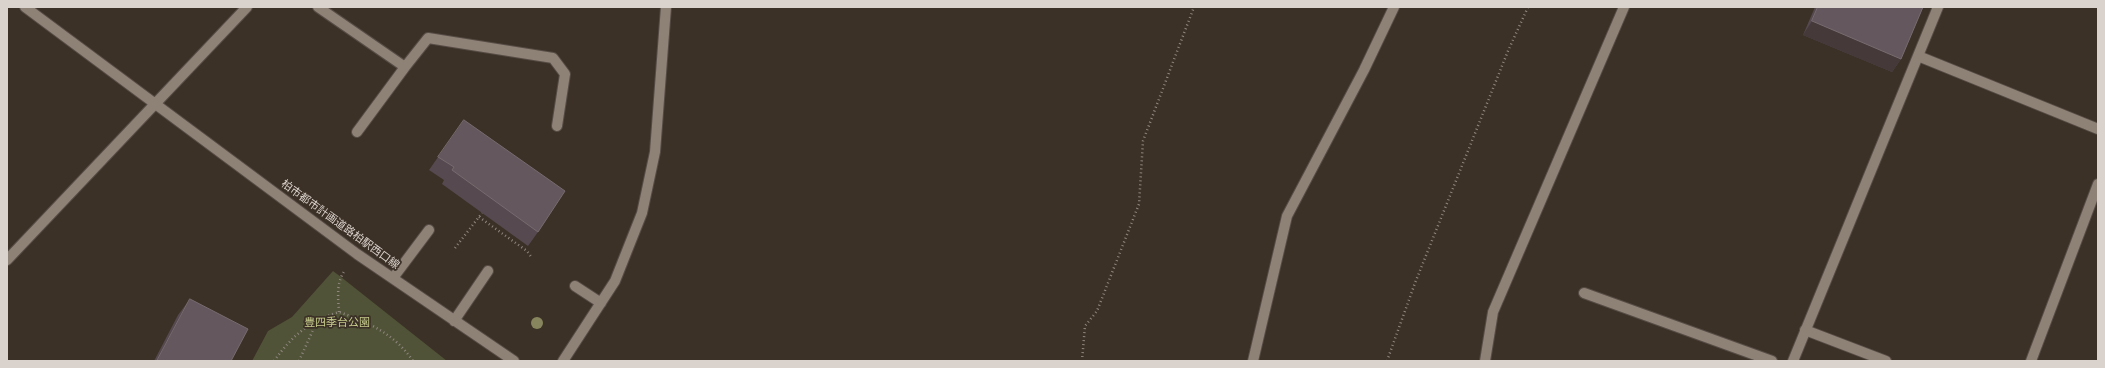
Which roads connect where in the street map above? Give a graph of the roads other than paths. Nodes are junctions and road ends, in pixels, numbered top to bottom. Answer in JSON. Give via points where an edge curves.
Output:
{"nodes":[{"id":1,"x":25,"y":7,"type":"edge"},
{"id":2,"x":248,"y":7,"type":"edge"},
{"id":3,"x":318,"y":7,"type":"edge"},
{"id":4,"x":666,"y":7,"type":"edge"},
{"id":5,"x":1394,"y":7,"type":"edge"},
{"id":6,"x":1624,"y":7,"type":"edge"},
{"id":7,"x":1938,"y":7,"type":"edge"},
{"id":8,"x":1918,"y":56,"type":"junction"},
{"id":9,"x":405,"y":67,"type":"junction"},
{"id":10,"x":155,"y":104,"type":"junction"},
{"id":11,"x":557,"y":126,"type":"dead end"},
{"id":12,"x":2098,"y":129,"type":"edge"},
{"id":13,"x":357,"y":132,"type":"dead end"},
{"id":14,"x":2098,"y":184,"type":"edge"},
{"id":15,"x":429,"y":230,"type":"dead end"},
{"id":16,"x":7,"y":260,"type":"edge"},
{"id":17,"x":488,"y":271,"type":"dead end"},
{"id":18,"x":392,"y":278,"type":"junction"},
{"id":19,"x":575,"y":286,"type":"dead end"},
{"id":20,"x":1584,"y":293,"type":"dead end"},
{"id":21,"x":601,"y":303,"type":"junction"},
{"id":22,"x":454,"y":321,"type":"junction"},
{"id":23,"x":1804,"y":330,"type":"junction"},
{"id":24,"x":514,"y":361,"type":"edge"},
{"id":25,"x":563,"y":361,"type":"edge"},
{"id":26,"x":1253,"y":361,"type":"edge"},
{"id":27,"x":1485,"y":361,"type":"edge"},
{"id":28,"x":1772,"y":361,"type":"edge"},
{"id":29,"x":1792,"y":361,"type":"edge"},
{"id":30,"x":1886,"y":361,"type":"edge"},
{"id":31,"x":2031,"y":361,"type":"edge"}],
"edges":[{"from":1,"to":10,"type":"street","name":"柏市都市計画道路柏駅西口線"},
{"from":2,"to":10,"type":"street"},
{"from":3,"to":9,"type":"street"},
{"from":4,"to":21,"type":"street","via":[[655,152],[644,205],[615,281]]},
{"from":5,"to":26,"type":"street","via":[[1364,70],[1287,216]]},
{"from":6,"to":27,"type":"street","via":[[1493,312]]},
{"from":7,"to":8,"type":"street"},
{"from":8,"to":12,"type":"street"},
{"from":8,"to":23,"type":"street"},
{"from":9,"to":11,"type":"street","via":[[428,38],[553,58],[565,74]]},
{"from":9,"to":13,"type":"street"},
{"from":10,"to":16,"type":"street"},
{"from":10,"to":18,"type":"street","name":"柏市都市計画道路柏駅西口線"},
{"from":14,"to":31,"type":"street"},
{"from":15,"to":18,"type":"street"},
{"from":17,"to":22,"type":"street"},
{"from":18,"to":22,"type":"street","name":"柏市都市計画道路柏駅西口線"},
{"from":19,"to":21,"type":"street"},
{"from":20,"to":28,"type":"street"},
{"from":21,"to":25,"type":"street"},
{"from":22,"to":24,"type":"street","name":"柏市都市計画道路柏駅西口線"},
{"from":23,"to":29,"type":"street"},
{"from":23,"to":30,"type":"street"}]}
